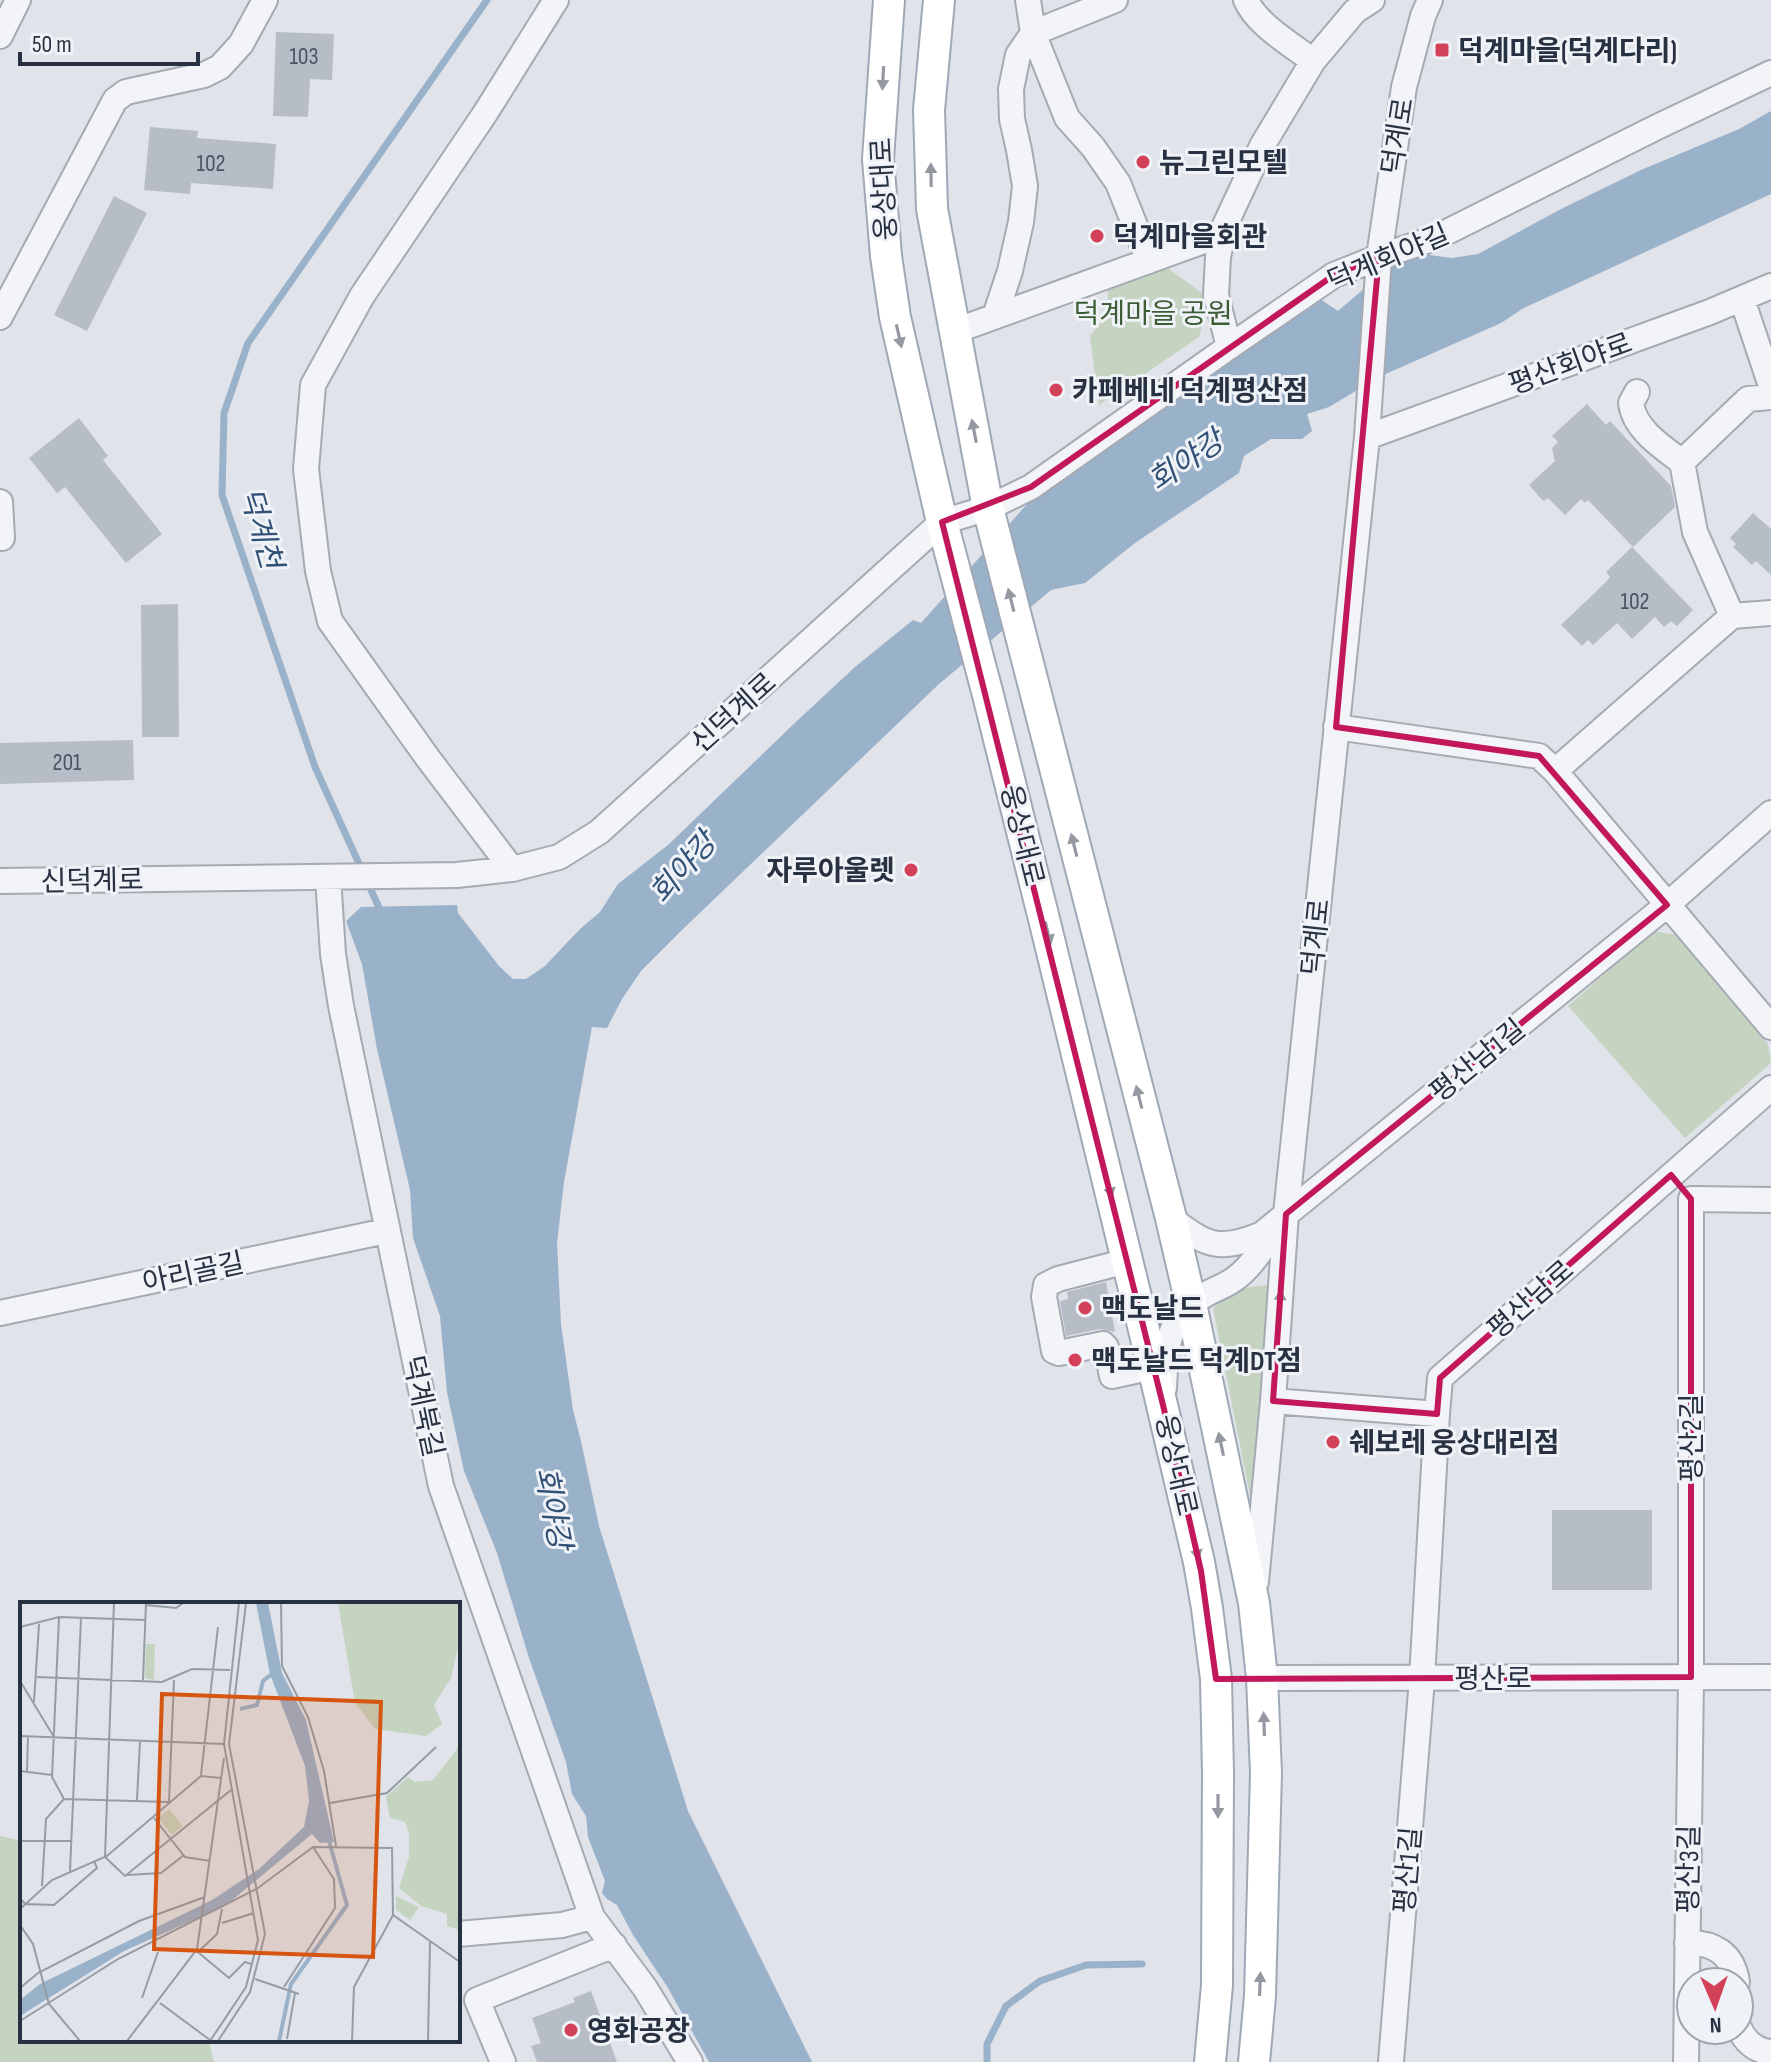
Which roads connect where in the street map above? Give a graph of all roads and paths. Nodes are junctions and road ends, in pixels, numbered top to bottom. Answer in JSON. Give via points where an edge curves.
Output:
{"nodes":[{"id":1,"x":18,"y":0,"type":"edge"},
{"id":2,"x":265,"y":0,"type":"edge"},
{"id":3,"x":556,"y":0,"type":"edge"},
{"id":4,"x":889,"y":0,"type":"edge"},
{"id":5,"x":939,"y":0,"type":"edge"},
{"id":6,"x":1028,"y":0,"type":"edge"},
{"id":7,"x":1115,"y":0,"type":"edge"},
{"id":8,"x":1246,"y":0,"type":"edge"},
{"id":9,"x":1372,"y":0,"type":"edge"},
{"id":10,"x":1430,"y":0,"type":"edge"},
{"id":11,"x":1033,"y":33,"type":"junction"},
{"id":12,"x":0,"y":36,"type":"edge"},
{"id":13,"x":1313,"y":61,"type":"junction"},
{"id":14,"x":1771,"y":73,"type":"edge"},
{"id":15,"x":1223,"y":234,"type":"junction"},
{"id":16,"x":1149,"y":261,"type":"junction"},
{"id":17,"x":1378,"y":266,"type":"junction"},
{"id":18,"x":1771,"y":286,"type":"edge"},
{"id":19,"x":1742,"y":299,"type":"junction"},
{"id":20,"x":995,"y":316,"type":"junction"},
{"id":21,"x":0,"y":317,"type":"edge"},
{"id":22,"x":955,"y":331,"type":"junction"},
{"id":23,"x":1229,"y":347,"type":"junction"},
{"id":24,"x":1771,"y":386,"type":"edge"},
{"id":25,"x":1637,"y":392,"type":"dead end"},
{"id":26,"x":1771,"y":397,"type":"edge"},
{"id":27,"x":1367,"y":428,"type":"junction"},
{"id":28,"x":1682,"y":462,"type":"junction"},
{"id":29,"x":0,"y":502,"type":"edge"},
{"id":30,"x":991,"y":518,"type":"junction"},
{"id":31,"x":942,"y":522,"type":"junction"},
{"id":32,"x":0,"y":538,"type":"edge"},
{"id":33,"x":1771,"y":613,"type":"edge"},
{"id":34,"x":1732,"y":616,"type":"junction"},
{"id":35,"x":1336,"y":727,"type":"junction"},
{"id":36,"x":1555,"y":771,"type":"junction"},
{"id":37,"x":1771,"y":813,"type":"edge"},
{"id":38,"x":512,"y":869,"type":"junction"},
{"id":39,"x":328,"y":877,"type":"junction"},
{"id":40,"x":0,"y":881,"type":"edge"},
{"id":41,"x":1667,"y":905,"type":"junction"},
{"id":42,"x":1771,"y":1027,"type":"edge"},
{"id":43,"x":1771,"y":1088,"type":"edge"},
{"id":44,"x":1671,"y":1175,"type":"junction"},
{"id":45,"x":1691,"y":1199,"type":"junction"},
{"id":46,"x":1771,"y":1200,"type":"edge"},
{"id":47,"x":1286,"y":1214,"type":"junction"},
{"id":48,"x":1171,"y":1218,"type":"junction"},
{"id":49,"x":386,"y":1231,"type":"junction"},
{"id":50,"x":1127,"y":1261,"type":"junction"},
{"id":51,"x":1191,"y":1304,"type":"junction"},
{"id":52,"x":0,"y":1313,"type":"edge"},
{"id":53,"x":1153,"y":1367,"type":"junction"},
{"id":54,"x":1273,"y":1401,"type":"junction"},
{"id":55,"x":1163,"y":1405,"type":"junction"},
{"id":56,"x":1437,"y":1414,"type":"junction"},
{"id":57,"x":1254,"y":1603,"type":"junction"},
{"id":58,"x":1691,"y":1677,"type":"junction"},
{"id":59,"x":1771,"y":1677,"type":"edge"},
{"id":60,"x":1262,"y":1678,"type":"junction"},
{"id":61,"x":1216,"y":1679,"type":"junction"},
{"id":62,"x":1422,"y":1679,"type":"junction"},
{"id":63,"x":592,"y":1917,"type":"junction"},
{"id":64,"x":460,"y":1934,"type":"edge"},
{"id":65,"x":1687,"y":1943,"type":"junction"},
{"id":66,"x":614,"y":1945,"type":"junction"},
{"id":67,"x":1732,"y":1966,"type":"edge"},
{"id":68,"x":503,"y":2062,"type":"edge"},
{"id":69,"x":690,"y":2062,"type":"edge"},
{"id":70,"x":1210,"y":2062,"type":"edge"},
{"id":71,"x":1254,"y":2062,"type":"edge"},
{"id":72,"x":1391,"y":2062,"type":"edge"},
{"id":73,"x":1686,"y":2062,"type":"edge"}],
"edges":[{"from":1,"to":12,"type":"street"},
{"from":2,"to":21,"type":"street","via":[[241,44],[220,67],[126,92],[115,100]]},
{"from":3,"to":38,"type":"street","via":[[362,296],[313,385],[306,469],[318,571],[330,621]]},
{"from":4,"to":31,"type":"main road","name":"웅상대로","one_way":true,"via":[[878,159],[886,256]]},
{"from":22,"to":5,"type":"main road","one_way":true,"via":[[932,209],[929,110]]},
{"from":6,"to":11,"type":"street"},
{"from":7,"to":11,"type":"street"},
{"from":8,"to":13,"type":"street","via":[[1266,25]]},
{"from":9,"to":13,"type":"street","via":[[1355,11]]},
{"from":10,"to":17,"type":"street","name":"덕계로","via":[[1404,87]]},
{"from":11,"to":16,"type":"street","via":[[1067,118],[1118,183]]},
{"from":11,"to":20,"type":"street","via":[[1018,55],[1011,89],[1025,186],[1010,271]]},
{"from":13,"to":15,"type":"street","via":[[1262,146]]},
{"from":14,"to":17,"type":"street","name":"덕계회야길"},
{"from":15,"to":16,"type":"street"},
{"from":15,"to":23,"type":"street","via":[[1216,295]]},
{"from":16,"to":20,"type":"street"},
{"from":17,"to":23,"type":"street","name":"덕계회야길","via":[[1334,275]]},
{"from":17,"to":27,"type":"street","name":"덕계로"},
{"from":18,"to":19,"type":"street","name":"평산회야로"},
{"from":19,"to":24,"type":"street"},
{"from":19,"to":27,"type":"street","name":"평산회야로"},
{"from":20,"to":22,"type":"street"},
{"from":30,"to":22,"type":"main road","one_way":true},
{"from":23,"to":30,"type":"street","name":"덕계회야길"},
{"from":25,"to":28,"type":"street","via":[[1631,403],[1636,421]]},
{"from":26,"to":28,"type":"street","via":[[1748,399]]},
{"from":27,"to":35,"type":"street","name":"덕계로"},
{"from":28,"to":34,"type":"street","via":[[1695,532]]},
{"from":29,"to":32,"type":"street"},
{"from":30,"to":31,"type":"street","name":"신덕계로"},
{"from":48,"to":30,"type":"main road","one_way":true},
{"from":31,"to":38,"type":"street","name":"신덕계로","via":[[599,832],[559,857]]},
{"from":31,"to":50,"type":"main road","name":"웅상대로","one_way":true},
{"from":33,"to":34,"type":"street"},
{"from":34,"to":36,"type":"street"},
{"from":35,"to":36,"type":"street","via":[[1539,756]]},
{"from":35,"to":47,"type":"street","name":"덕계로"},
{"from":36,"to":41,"type":"street"},
{"from":37,"to":41,"type":"street","name":"평산남1길"},
{"from":38,"to":39,"type":"street","name":"신덕계로"},
{"from":39,"to":40,"type":"street","name":"신덕계로"},
{"from":39,"to":49,"type":"street","name":"덕계북길","via":[[341,1006]]},
{"from":41,"to":42,"type":"street"},
{"from":41,"to":47,"type":"street","name":"평산남1길"},
{"from":43,"to":44,"type":"street","name":"평산남로"},
{"from":44,"to":45,"type":"street"},
{"from":44,"to":56,"type":"street","name":"평산남로","via":[[1440,1378]]},
{"from":45,"to":46,"type":"street"},
{"from":45,"to":58,"type":"street","name":"평산2길"},
{"from":47,"to":48,"type":"street","via":[[1262,1234],[1241,1243],[1218,1244],[1202,1241]]},
{"from":47,"to":51,"type":"street","via":[[1237,1278]]},
{"from":54,"to":47,"type":"street","name":"덕계로","one_way":true},
{"from":48,"to":51,"type":"main road"},
{"from":49,"to":52,"type":"street","name":"아리골길"},
{"from":49,"to":63,"type":"street","name":"덕계북길","via":[[441,1486]]},
{"from":50,"to":53,"type":"main road","name":"웅상대로"},
{"from":50,"to":53,"type":"street","via":[[1046,1285],[1054,1351],[1103,1344],[1112,1376]]},
{"from":51,"to":55,"type":"street","via":[[1166,1347]]},
{"from":57,"to":51,"type":"main road","one_way":true},
{"from":53,"to":55,"type":"main road","name":"웅상대로"},
{"from":54,"to":56,"type":"street"},
{"from":54,"to":57,"type":"street","name":"덕계로"},
{"from":55,"to":61,"type":"main road","name":"웅상대로","one_way":true,"via":[[1201,1571]]},
{"from":56,"to":62,"type":"street","name":"평산남로"},
{"from":57,"to":60,"type":"main road"},
{"from":58,"to":59,"type":"street","name":"평산로"},
{"from":58,"to":62,"type":"street","name":"평산로"},
{"from":58,"to":65,"type":"street","name":"평산3길"},
{"from":60,"to":61,"type":"main road","name":"평산로"},
{"from":60,"to":62,"type":"street","name":"평산로"},
{"from":71,"to":60,"type":"main road","one_way":true,"via":[[1266,1773]]},
{"from":61,"to":70,"type":"main road","name":"웅상대로","one_way":true,"via":[[1217,1985]]},
{"from":62,"to":72,"type":"street","name":"평산1길"},
{"from":63,"to":64,"type":"street","via":[[562,1925]]},
{"from":63,"to":66,"type":"street","name":"덕계북길"},
{"from":65,"to":67,"type":"street","via":[[1713,1947]]},
{"from":65,"to":73,"type":"street","name":"평산3길"},
{"from":66,"to":68,"type":"street","via":[[477,2000]]},
{"from":66,"to":69,"type":"street","name":"덕계북길"}]}
